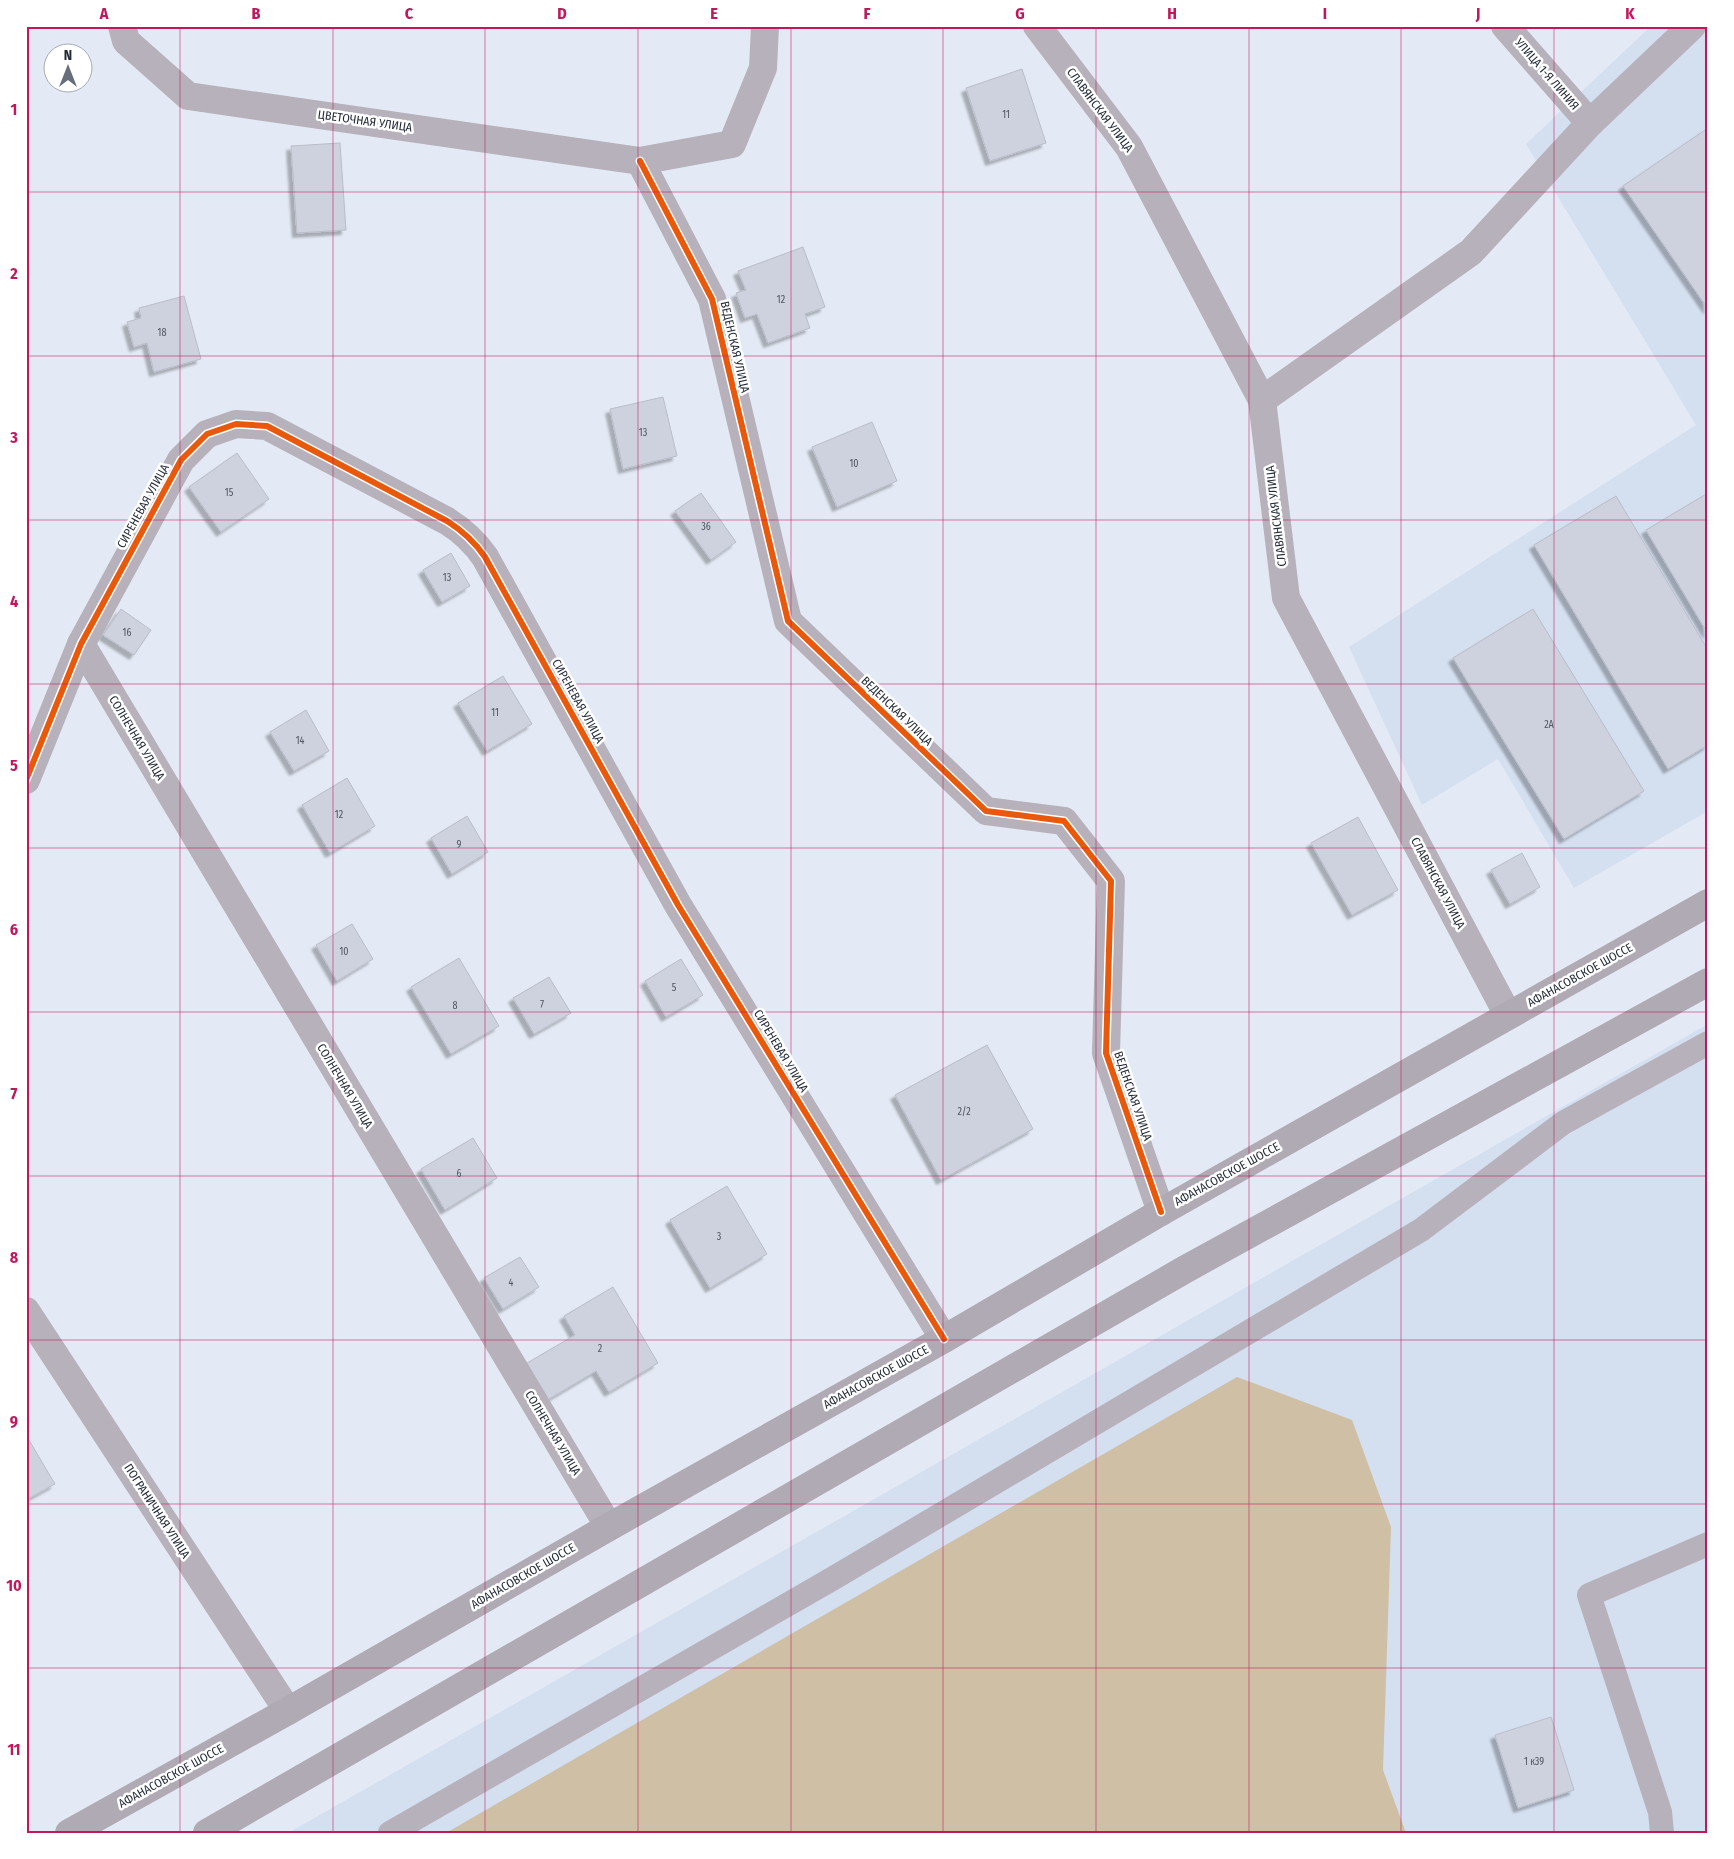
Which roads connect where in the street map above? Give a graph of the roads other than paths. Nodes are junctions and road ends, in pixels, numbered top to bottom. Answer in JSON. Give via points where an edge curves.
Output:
{"nodes":[{"id":1,"x":122,"y":26,"type":"edge"},
{"id":2,"x":765,"y":26,"type":"edge"},
{"id":3,"x":1037,"y":26,"type":"edge"},
{"id":4,"x":1505,"y":26,"type":"edge"},
{"id":5,"x":1692,"y":26,"type":"edge"},
{"id":6,"x":1590,"y":123,"type":"junction"},
{"id":7,"x":640,"y":161,"type":"junction"},
{"id":8,"x":1262,"y":400,"type":"junction"},
{"id":9,"x":81,"y":644,"type":"junction"},
{"id":10,"x":26,"y":780,"type":"edge"},
{"id":11,"x":1708,"y":903,"type":"edge"},
{"id":12,"x":1708,"y":982,"type":"edge"},
{"id":13,"x":1508,"y":1015,"type":"junction"},
{"id":14,"x":1708,"y":1043,"type":"edge"},
{"id":15,"x":1161,"y":1212,"type":"junction"},
{"id":16,"x":26,"y":1312,"type":"edge"},
{"id":17,"x":944,"y":1339,"type":"junction"},
{"id":18,"x":609,"y":1527,"type":"junction"},
{"id":19,"x":1708,"y":1544,"type":"edge"},
{"id":20,"x":288,"y":1711,"type":"junction"},
{"id":21,"x":69,"y":1833,"type":"edge"},
{"id":22,"x":207,"y":1833,"type":"edge"},
{"id":23,"x":390,"y":1833,"type":"edge"},
{"id":24,"x":1662,"y":1833,"type":"edge"}],
"edges":[{"from":1,"to":7,"type":"street","name":"ЦВЕТОЧНАЯ УЛИЦА","via":[[126,41],[188,96]]},
{"from":2,"to":7,"type":"street","via":[[763,68],[732,144]]},
{"from":3,"to":8,"type":"street","name":"СЛАВЯНСКАЯ УЛИЦА","via":[[1129,147]]},
{"from":4,"to":6,"type":"street","name":"УЛИЦА 1-Я ЛИНИЯ"},
{"from":5,"to":6,"type":"street"},
{"from":6,"to":8,"type":"street","via":[[1471,252]]},
{"from":7,"to":15,"type":"street","name":"ВЕДЕНСКАЯ УЛИЦА","via":[[712,299],[788,621],[986,811],[1064,822],[1111,881],[1106,1053]]},
{"from":8,"to":13,"type":"street","name":"СЛАВЯНСКАЯ УЛИЦА","via":[[1286,598]]},
{"from":9,"to":10,"type":"street"},
{"from":9,"to":17,"type":"street","name":"СИРЕНЕВАЯ УЛИЦА","via":[[181,460],[207,434],[236,424],[267,426],[465,532],[485,557],[678,905]]},
{"from":9,"to":18,"type":"street","name":"СОЛНЕЧНАЯ УЛИЦА"},
{"from":11,"to":13,"type":"main road","name":"АФАНАСОВСКОЕ ШОССЕ"},
{"from":12,"to":22,"type":"main road","via":[[1184,1270]]},
{"from":13,"to":15,"type":"main road","name":"АФАНАСОВСКОЕ ШОССЕ"},
{"from":14,"to":23,"type":"lane","via":[[1563,1123],[1421,1230],[841,1574]]},
{"from":15,"to":17,"type":"main road","name":"АФАНАСОВСКОЕ ШОССЕ"},
{"from":16,"to":20,"type":"street","name":"ПОГРАНИЧНАЯ УЛИЦА"},
{"from":17,"to":18,"type":"main road","name":"АФАНАСОВСКОЕ ШОССЕ"},
{"from":18,"to":20,"type":"main road","name":"АФАНАСОВСКОЕ ШОССЕ"},
{"from":19,"to":24,"type":"lane","via":[[1589,1595],[1660,1812]]},
{"from":20,"to":21,"type":"main road","name":"АФАНАСОВСКОЕ ШОССЕ"}]}
